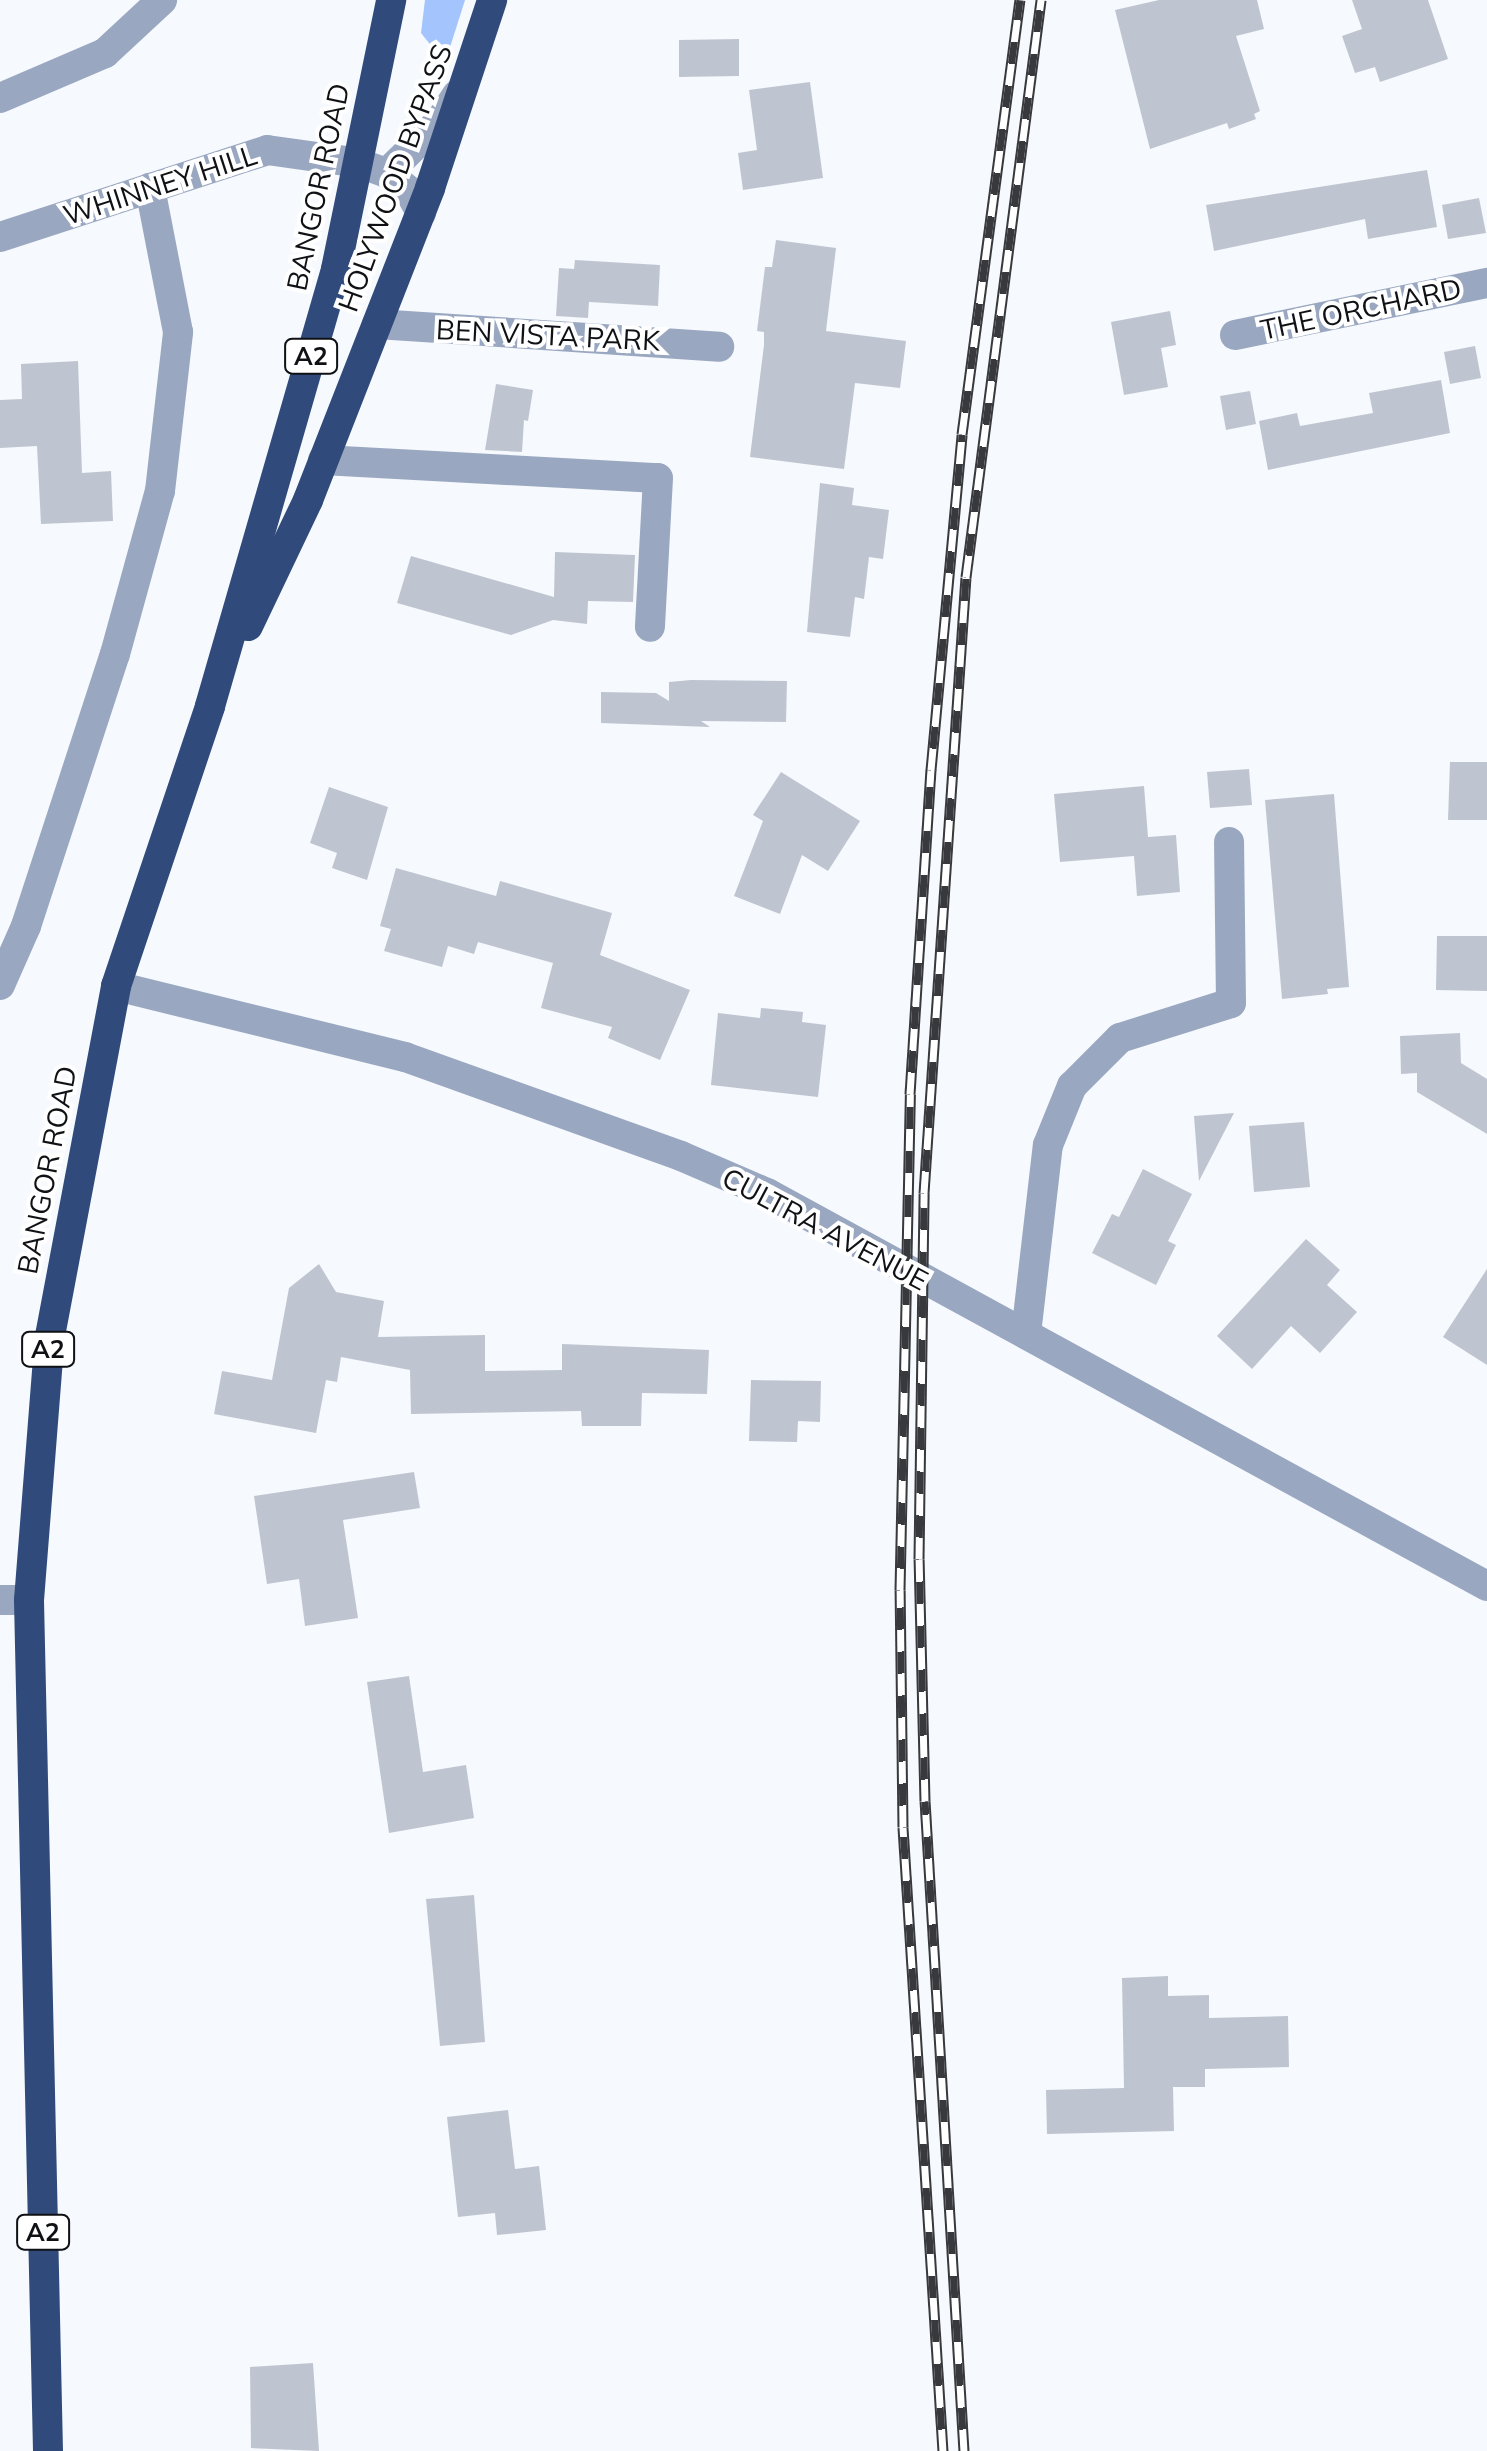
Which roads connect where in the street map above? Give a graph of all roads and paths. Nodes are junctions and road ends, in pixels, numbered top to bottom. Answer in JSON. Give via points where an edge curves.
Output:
{"nodes":[{"id":1,"x":162,"y":0,"type":"edge"},
{"id":2,"x":391,"y":0,"type":"edge"},
{"id":3,"x":492,"y":0,"type":"edge"},
{"id":4,"x":464,"y":84,"type":"junction"},
{"id":5,"x":0,"y":98,"type":"edge"},
{"id":6,"x":373,"y":168,"type":"junction"},
{"id":7,"x":150,"y":188,"type":"junction"},
{"id":8,"x":420,"y":213,"type":"junction"},
{"id":9,"x":0,"y":237,"type":"edge"},
{"id":10,"x":1487,"y":282,"type":"edge"},
{"id":11,"x":377,"y":324,"type":"junction"},
{"id":12,"x":1235,"y":334,"type":"dead end"},
{"id":13,"x":719,"y":346,"type":"dead end"},
{"id":14,"x":323,"y":460,"type":"junction"},
{"id":15,"x":650,"y":627,"type":"dead end"},
{"id":16,"x":210,"y":706,"type":"junction"},
{"id":17,"x":1229,"y":842,"type":"dead end"},
{"id":18,"x":0,"y":985,"type":"edge"},
{"id":19,"x":116,"y":986,"type":"junction"},
{"id":20,"x":1026,"y":1334,"type":"junction"},
{"id":21,"x":1487,"y":1586,"type":"edge"},
{"id":22,"x":15,"y":1600,"type":"edge"},
{"id":23,"x":48,"y":2451,"type":"edge"}],
"edges":[{"from":1,"to":5,"type":"street","via":[[105,53]]},
{"from":2,"to":6,"type":"highway","name":"BANGOR ROAD","number":"A2"},
{"from":3,"to":4,"type":"highway","name":"HOLYWOOD BYPASS","number":"A2"},
{"from":4,"to":6,"type":"street","via":[[440,121]]},
{"from":4,"to":8,"type":"highway","name":"HOLYWOOD BYPASS","number":"A2"},
{"from":6,"to":7,"type":"street","name":"WHINNEY HILL","via":[[267,150]]},
{"from":6,"to":8,"type":"street","via":[[409,191]]},
{"from":6,"to":16,"type":"highway","name":"BANGOR ROAD","number":"A2","via":[[336,269]]},
{"from":7,"to":9,"type":"street","name":"WHINNEY HILL"},
{"from":7,"to":18,"type":"street","via":[[178,332],[160,491],[115,654],[26,926]]},
{"from":8,"to":11,"type":"highway","name":"HOLYWOOD BYPASS","number":"A2"},
{"from":10,"to":12,"type":"street","name":"THE ORCHARD"},
{"from":11,"to":13,"type":"street","name":"BEN VISTA PARK"},
{"from":11,"to":14,"type":"highway","name":"HOLYWOOD BYPASS","number":"A2"},
{"from":14,"to":15,"type":"street","via":[[658,478]]},
{"from":14,"to":16,"type":"highway","name":"HOLYWOOD BYPASS","number":"A2"},
{"from":16,"to":19,"type":"highway","name":"BANGOR ROAD","number":"A2"},
{"from":17,"to":20,"type":"street","via":[[1231,1003],[1120,1038],[1072,1086],[1048,1145]]},
{"from":19,"to":20,"type":"street","name":"CULTRA AVENUE","via":[[406,1057],[681,1156],[767,1194]]},
{"from":19,"to":22,"type":"highway","name":"BANGOR ROAD","number":"A2","via":[[50,1336]]},
{"from":20,"to":21,"type":"street","name":"CULTRA AVENUE"},
{"from":22,"to":23,"type":"highway","name":"BANGOR ROAD","number":"A2"}]}
